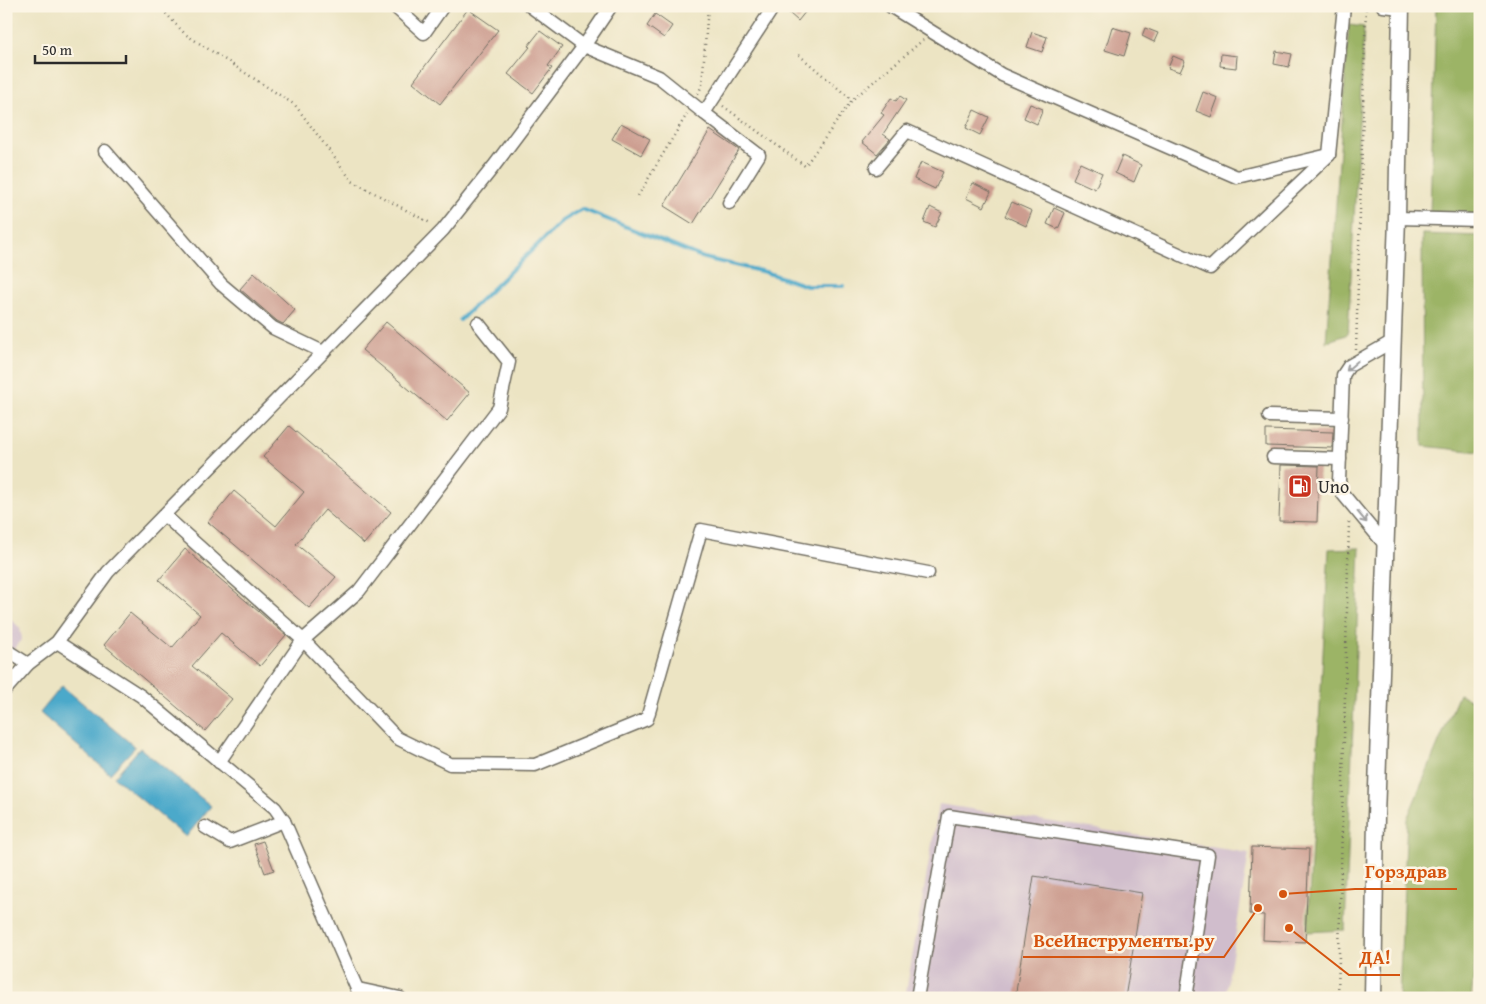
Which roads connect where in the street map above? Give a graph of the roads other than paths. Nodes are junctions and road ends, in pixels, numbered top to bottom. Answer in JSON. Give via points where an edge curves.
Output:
{"nodes":[{"id":1,"x":394,"y":6,"type":"edge"},
{"id":2,"x":443,"y":6,"type":"edge"},
{"id":3,"x":530,"y":6,"type":"edge"},
{"id":4,"x":611,"y":6,"type":"edge"},
{"id":5,"x":774,"y":6,"type":"edge"},
{"id":6,"x":890,"y":6,"type":"edge"},
{"id":7,"x":1344,"y":6,"type":"edge"},
{"id":8,"x":1383,"y":6,"type":"edge"},
{"id":9,"x":1401,"y":7,"type":"edge"},
{"id":10,"x":584,"y":46,"type":"junction"},
{"id":11,"x":704,"y":113,"type":"junction"},
{"id":12,"x":105,"y":151,"type":"dead end"},
{"id":13,"x":1329,"y":155,"type":"junction"},
{"id":14,"x":876,"y":168,"type":"dead end"},
{"id":15,"x":729,"y":202,"type":"dead end"},
{"id":16,"x":1397,"y":218,"type":"junction"},
{"id":17,"x":1480,"y":220,"type":"edge"},
{"id":18,"x":478,"y":324,"type":"dead end"},
{"id":19,"x":1393,"y":341,"type":"junction"},
{"id":20,"x":323,"y":352,"type":"junction"},
{"id":21,"x":1269,"y":416,"type":"dead end"},
{"id":22,"x":1342,"y":418,"type":"junction"},
{"id":23,"x":1273,"y":457,"type":"dead end"},
{"id":24,"x":1340,"y":458,"type":"junction"},
{"id":25,"x":164,"y":515,"type":"junction"},
{"id":26,"x":1386,"y":546,"type":"junction"},
{"id":27,"x":928,"y":573,"type":"dead end"},
{"id":28,"x":303,"y":640,"type":"junction"},
{"id":29,"x":57,"y":642,"type":"junction"},
{"id":30,"x":6,"y":650,"type":"edge"},
{"id":31,"x":28,"y":664,"type":"junction"},
{"id":32,"x":6,"y":689,"type":"edge"},
{"id":33,"x":219,"y":762,"type":"junction"},
{"id":34,"x":284,"y":821,"type":"junction"},
{"id":35,"x":205,"y":827,"type":"dead end"},
{"id":36,"x":359,"y":993,"type":"edge"},
{"id":37,"x":400,"y":998,"type":"edge"},
{"id":38,"x":917,"y":998,"type":"edge"},
{"id":39,"x":1186,"y":998,"type":"edge"},
{"id":40,"x":1373,"y":998,"type":"edge"}],
"edges":[{"from":1,"to":2,"type":"street","via":[[424,33]]},
{"from":3,"to":10,"type":"street"},
{"from":4,"to":10,"type":"street"},
{"from":5,"to":11,"type":"street"},
{"from":6,"to":13,"type":"street","via":[[1002,74],[1237,177]]},
{"from":7,"to":13,"type":"street"},
{"from":8,"to":9,"type":"street"},
{"from":9,"to":16,"type":"main road"},
{"from":10,"to":11,"type":"street","via":[[659,77]]},
{"from":10,"to":20,"type":"street","via":[[443,230]]},
{"from":11,"to":15,"type":"street","via":[[759,155]]},
{"from":12,"to":20,"type":"street","via":[[221,284],[273,328]]},
{"from":13,"to":14,"type":"street","via":[[1210,268],[907,130]]},
{"from":16,"to":17,"type":"street"},
{"from":16,"to":19,"type":"main road"},
{"from":18,"to":28,"type":"street","via":[[509,362],[499,408],[359,591]]},
{"from":19,"to":22,"type":"street","one_way":true,"via":[[1349,366],[1344,375]]},
{"from":19,"to":26,"type":"main road"},
{"from":20,"to":25,"type":"street"},
{"from":21,"to":22,"type":"street"},
{"from":22,"to":24,"type":"street"},
{"from":23,"to":24,"type":"street"},
{"from":24,"to":26,"type":"street","one_way":true,"via":[[1342,493]]},
{"from":25,"to":28,"type":"street"},
{"from":25,"to":29,"type":"street","via":[[108,572]]},
{"from":26,"to":40,"type":"main road"},
{"from":27,"to":28,"type":"street","via":[[701,530],[647,719],[535,765],[450,764],[397,738]]},
{"from":28,"to":33,"type":"street"},
{"from":29,"to":31,"type":"street"},
{"from":29,"to":33,"type":"street","via":[[141,696]]},
{"from":30,"to":31,"type":"street"},
{"from":31,"to":32,"type":"street"},
{"from":33,"to":34,"type":"street","via":[[275,808]]},
{"from":34,"to":35,"type":"street","via":[[230,842]]},
{"from":34,"to":36,"type":"street"},
{"from":36,"to":37,"type":"street"},
{"from":38,"to":39,"type":"street","via":[[949,816],[1208,855]]}]}
